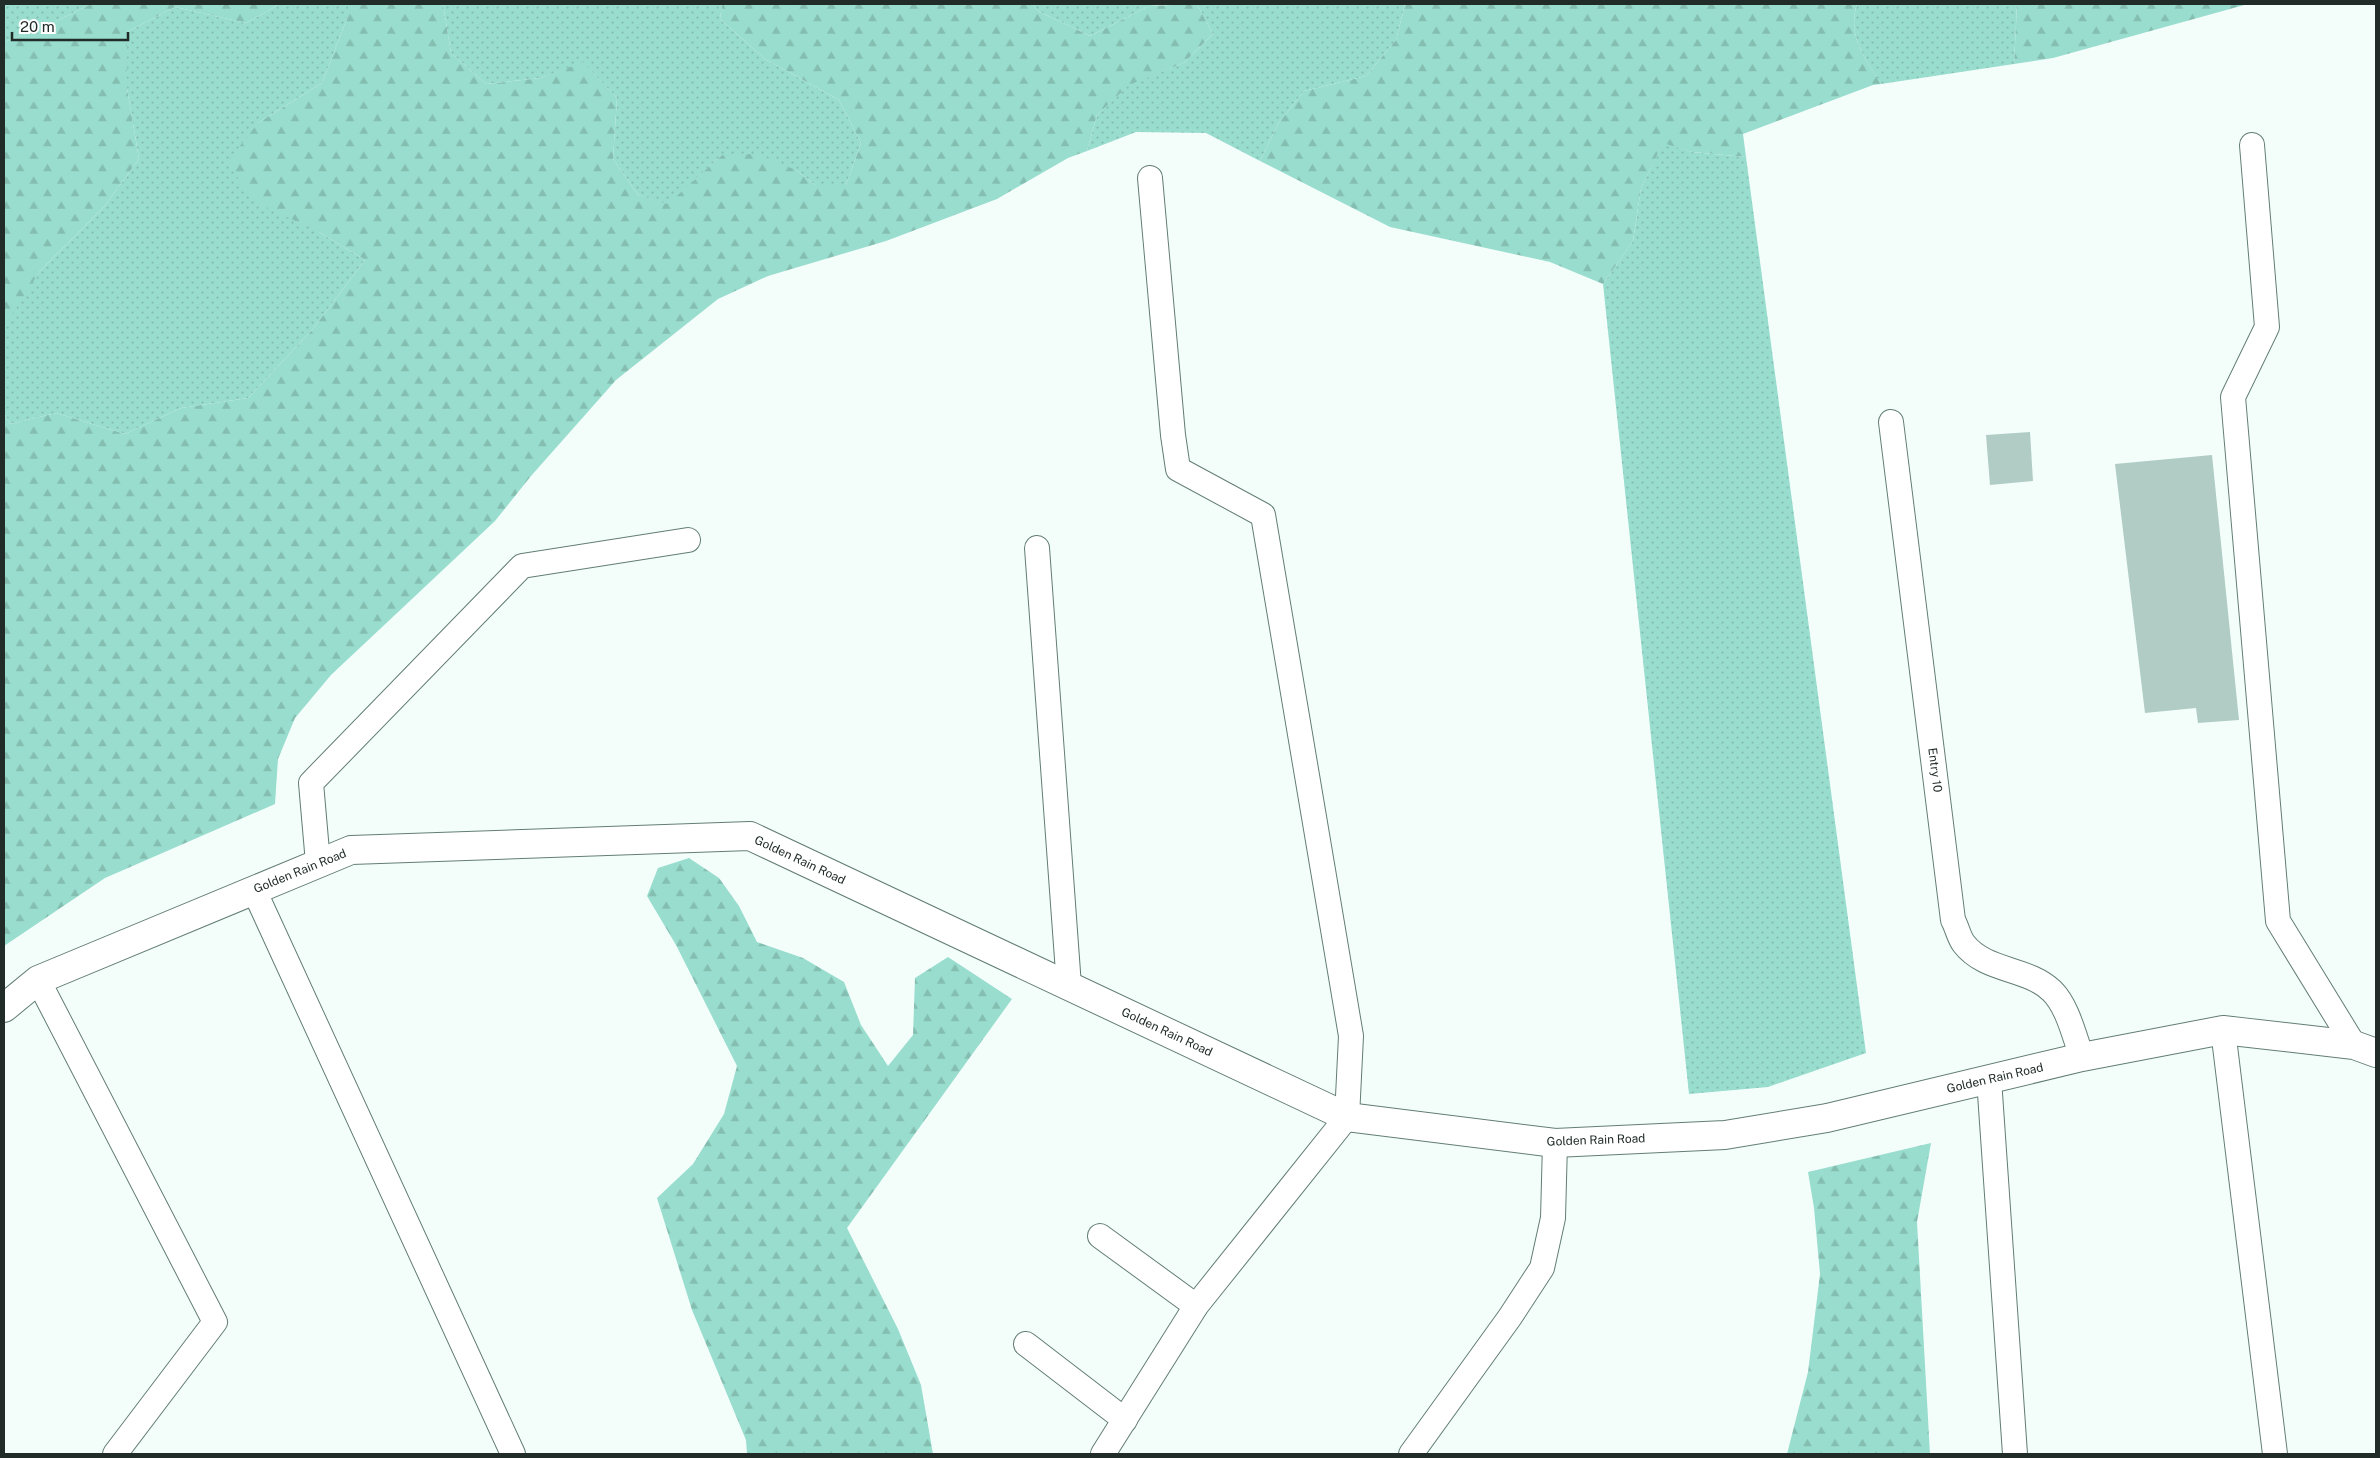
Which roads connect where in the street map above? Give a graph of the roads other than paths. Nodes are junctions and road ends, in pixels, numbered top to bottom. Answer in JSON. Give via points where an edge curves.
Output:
{"nodes":[{"id":1,"x":2252,"y":145,"type":"dead end"},
{"id":2,"x":1150,"y":178,"type":"dead end"},
{"id":3,"x":1891,"y":422,"type":"dead end"},
{"id":4,"x":688,"y":540,"type":"dead end"},
{"id":5,"x":1037,"y":548,"type":"dead end"},
{"id":6,"x":318,"y":863,"type":"junction"},
{"id":7,"x":254,"y":890,"type":"junction"},
{"id":8,"x":38,"y":980,"type":"junction"},
{"id":9,"x":1069,"y":986,"type":"junction"},
{"id":10,"x":4,"y":1008,"type":"edge"},
{"id":11,"x":2223,"y":1030,"type":"junction"},
{"id":12,"x":2365,"y":1049,"type":"edge"},
{"id":13,"x":2082,"y":1057,"type":"junction"},
{"id":14,"x":1989,"y":1079,"type":"junction"},
{"id":15,"x":1347,"y":1117,"type":"junction"},
{"id":16,"x":1555,"y":1144,"type":"junction"},
{"id":17,"x":1100,"y":1236,"type":"dead end"},
{"id":18,"x":1196,"y":1306,"type":"junction"},
{"id":19,"x":1026,"y":1344,"type":"dead end"},
{"id":20,"x":1125,"y":1420,"type":"junction"},
{"id":21,"x":114,"y":1454,"type":"edge"},
{"id":22,"x":513,"y":1454,"type":"edge"},
{"id":23,"x":1104,"y":1454,"type":"edge"},
{"id":24,"x":1411,"y":1454,"type":"edge"},
{"id":25,"x":2015,"y":1454,"type":"edge"},
{"id":26,"x":2275,"y":1454,"type":"edge"}],
"edges":[{"from":1,"to":12,"type":"lane","via":[[2267,327],[2233,397],[2278,921]]},
{"from":2,"to":15,"type":"lane","via":[[1178,469],[1263,515],[1270,547],[1351,1036]]},
{"from":3,"to":13,"type":"lane","name":"Entry 10","via":[[1953,920],[1964,944],[1981,960],[2026,976],[2052,991],[2066,1014]]},
{"from":4,"to":6,"type":"lane","via":[[522,566],[312,783]]},
{"from":5,"to":9,"type":"lane"},
{"from":6,"to":7,"type":"street","name":"Golden Rain Road"},
{"from":6,"to":9,"type":"street","name":"Golden Rain Road","via":[[351,850],[750,836]]},
{"from":7,"to":8,"type":"street","name":"Golden Rain Road"},
{"from":7,"to":22,"type":"lane"},
{"from":8,"to":10,"type":"street","name":"Golden Rain Road"},
{"from":8,"to":21,"type":"lane","via":[[215,1322]]},
{"from":9,"to":15,"type":"street","name":"Golden Rain Road"},
{"from":11,"to":12,"type":"street","name":"Golden Rain Road"},
{"from":11,"to":13,"type":"street","name":"Golden Rain Road"},
{"from":11,"to":26,"type":"lane"},
{"from":13,"to":14,"type":"street","name":"Golden Rain Road"},
{"from":14,"to":16,"type":"street","name":"Golden Rain Road","via":[[1827,1118],[1725,1135]]},
{"from":14,"to":25,"type":"lane"},
{"from":15,"to":16,"type":"street","name":"Golden Rain Road"},
{"from":15,"to":18,"type":"lane"},
{"from":16,"to":24,"type":"lane","via":[[1553,1218],[1542,1268]]},
{"from":17,"to":18,"type":"lane"},
{"from":18,"to":20,"type":"lane"},
{"from":19,"to":20,"type":"lane"},
{"from":20,"to":23,"type":"lane"}]}
